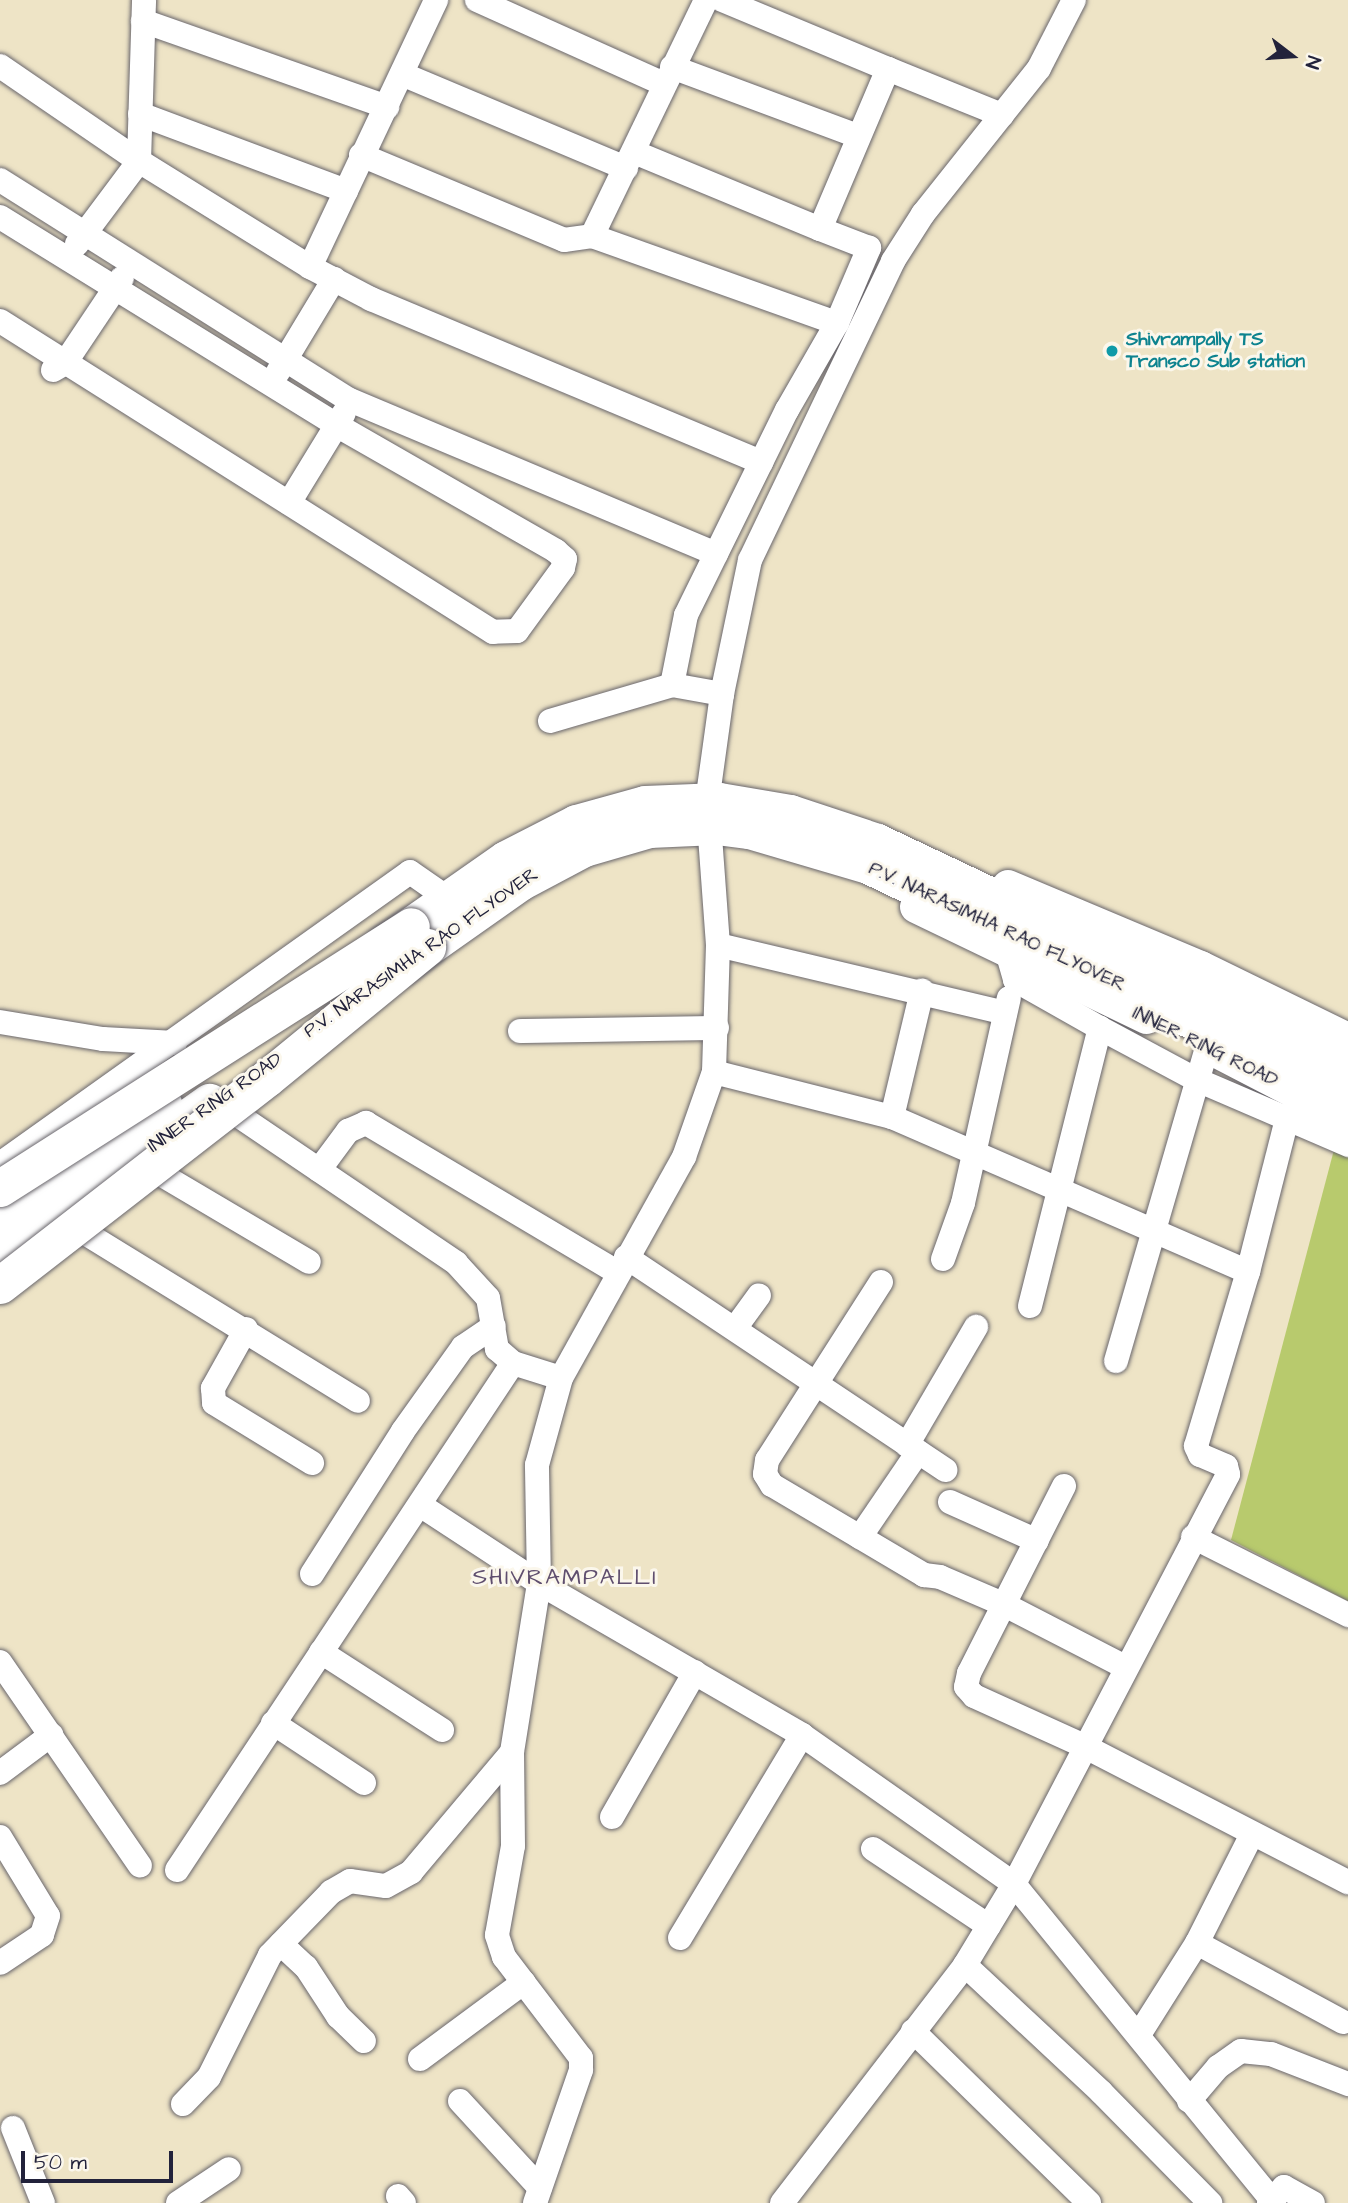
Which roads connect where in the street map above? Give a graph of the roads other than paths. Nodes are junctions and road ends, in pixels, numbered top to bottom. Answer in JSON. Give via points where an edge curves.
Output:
{"nodes":[{"id":1,"x":436,"y":0,"type":"edge"},
{"id":2,"x":477,"y":0,"type":"edge"},
{"id":3,"x":706,"y":0,"type":"edge"},
{"id":4,"x":722,"y":0,"type":"edge"},
{"id":5,"x":1074,"y":0,"type":"edge"},
{"id":6,"x":143,"y":10,"type":"edge"},
{"id":7,"x":0,"y":66,"type":"edge"},
{"id":8,"x":888,"y":69,"type":"junction"},
{"id":9,"x":402,"y":74,"type":"junction"},
{"id":10,"x":668,"y":76,"type":"junction"},
{"id":11,"x":387,"y":107,"type":"junction"},
{"id":12,"x":140,"y":114,"type":"junction"},
{"id":13,"x":1002,"y":115,"type":"junction"},
{"id":14,"x":858,"y":136,"type":"junction"},
{"id":15,"x":361,"y":155,"type":"junction"},
{"id":16,"x":630,"y":160,"type":"junction"},
{"id":17,"x":139,"y":161,"type":"junction"},
{"id":18,"x":0,"y":180,"type":"edge"},
{"id":19,"x":346,"y":191,"type":"junction"},
{"id":20,"x":0,"y":217,"type":"edge"},
{"id":21,"x":820,"y":229,"type":"junction"},
{"id":22,"x":85,"y":233,"type":"junction"},
{"id":23,"x":592,"y":236,"type":"junction"},
{"id":24,"x":66,"y":259,"type":"junction"},
{"id":25,"x":132,"y":262,"type":"junction"},
{"id":26,"x":310,"y":267,"type":"junction"},
{"id":27,"x":334,"y":279,"type":"junction"},
{"id":28,"x":114,"y":289,"type":"junction"},
{"id":29,"x":0,"y":321,"type":"edge"},
{"id":30,"x":837,"y":324,"type":"junction"},
{"id":31,"x":0,"y":337,"type":"edge"},
{"id":32,"x":286,"y":359,"type":"junction"},
{"id":33,"x":65,"y":363,"type":"junction"},
{"id":34,"x":271,"y":385,"type":"junction"},
{"id":35,"x":799,"y":387,"type":"junction"},
{"id":36,"x":827,"y":399,"type":"junction"},
{"id":37,"x":350,"y":400,"type":"junction"},
{"id":38,"x":787,"y":410,"type":"junction"},
{"id":39,"x":816,"y":422,"type":"junction"},
{"id":40,"x":338,"y":426,"type":"junction"},
{"id":41,"x":761,"y":462,"type":"junction"},
{"id":42,"x":289,"y":503,"type":"junction"},
{"id":43,"x":716,"y":554,"type":"junction"},
{"id":44,"x":422,"y":605,"type":"dead end"},
{"id":45,"x":493,"y":632,"type":"junction"},
{"id":46,"x":735,"y":645,"type":"junction"},
{"id":47,"x":672,"y":685,"type":"junction"},
{"id":48,"x":722,"y":694,"type":"junction"},
{"id":49,"x":550,"y":721,"type":"dead end"},
{"id":50,"x":716,"y":789,"type":"junction"},
{"id":51,"x":710,"y":837,"type":"junction"},
{"id":52,"x":443,"y":895,"type":"junction"},
{"id":53,"x":419,"y":936,"type":"junction"},
{"id":54,"x":718,"y":945,"type":"junction"},
{"id":55,"x":1011,"y":968,"type":"junction"},
{"id":56,"x":922,"y":992,"type":"junction"},
{"id":57,"x":1005,"y":1013,"type":"junction"},
{"id":58,"x":0,"y":1021,"type":"edge"},
{"id":59,"x":717,"y":1028,"type":"junction"},
{"id":60,"x":1100,"y":1028,"type":"junction"},
{"id":61,"x":520,"y":1031,"type":"dead end"},
{"id":62,"x":1348,"y":1039,"type":"edge"},
{"id":63,"x":175,"y":1043,"type":"junction"},
{"id":64,"x":1207,"y":1047,"type":"junction"},
{"id":65,"x":1348,"y":1065,"type":"edge"},
{"id":66,"x":714,"y":1072,"type":"junction"},
{"id":67,"x":1195,"y":1079,"type":"junction"},
{"id":68,"x":1348,"y":1095,"type":"edge"},
{"id":69,"x":217,"y":1101,"type":"junction"},
{"id":70,"x":1288,"y":1115,"type":"junction"},
{"id":71,"x":892,"y":1116,"type":"junction"},
{"id":72,"x":1348,"y":1120,"type":"edge"},
{"id":73,"x":1348,"y":1144,"type":"edge"},
{"id":74,"x":974,"y":1153,"type":"junction"},
{"id":75,"x":136,"y":1159,"type":"junction"},
{"id":76,"x":0,"y":1164,"type":"edge"},
{"id":77,"x":319,"y":1170,"type":"junction"},
{"id":78,"x":0,"y":1188,"type":"edge"},
{"id":79,"x":1061,"y":1193,"type":"junction"},
{"id":80,"x":0,"y":1213,"type":"edge"},
{"id":81,"x":58,"y":1216,"type":"junction"},
{"id":82,"x":0,"y":1219,"type":"edge"},
{"id":83,"x":1155,"y":1235,"type":"junction"},
{"id":84,"x":0,"y":1251,"type":"edge"},
{"id":85,"x":0,"y":1257,"type":"edge"},
{"id":86,"x":943,"y":1259,"type":"dead end"},
{"id":87,"x":309,"y":1262,"type":"dead end"},
{"id":88,"x":622,"y":1265,"type":"junction"},
{"id":89,"x":1248,"y":1272,"type":"junction"},
{"id":90,"x":881,"y":1282,"type":"dead end"},
{"id":91,"x":0,"y":1285,"type":"edge"},
{"id":92,"x":759,"y":1295,"type":"dead end"},
{"id":93,"x":1030,"y":1306,"type":"dead end"},
{"id":94,"x":494,"y":1326,"type":"junction"},
{"id":95,"x":736,"y":1327,"type":"junction"},
{"id":96,"x":976,"y":1327,"type":"dead end"},
{"id":97,"x":247,"y":1329,"type":"junction"},
{"id":98,"x":1116,"y":1361,"type":"dead end"},
{"id":99,"x":513,"y":1363,"type":"junction"},
{"id":100,"x":561,"y":1378,"type":"junction"},
{"id":101,"x":815,"y":1382,"type":"junction"},
{"id":102,"x":358,"y":1401,"type":"dead end"},
{"id":103,"x":912,"y":1448,"type":"junction"},
{"id":104,"x":312,"y":1463,"type":"dead end"},
{"id":105,"x":945,"y":1470,"type":"dead end"},
{"id":106,"x":1064,"y":1486,"type":"dead end"},
{"id":107,"x":950,"y":1502,"type":"dead end"},
{"id":108,"x":420,"y":1505,"type":"junction"},
{"id":109,"x":860,"y":1537,"type":"junction"},
{"id":110,"x":1193,"y":1537,"type":"junction"},
{"id":111,"x":1037,"y":1541,"type":"junction"},
{"id":112,"x":312,"y":1574,"type":"dead end"},
{"id":113,"x":539,"y":1583,"type":"junction"},
{"id":114,"x":1005,"y":1605,"type":"junction"},
{"id":115,"x":1348,"y":1615,"type":"edge"},
{"id":116,"x":321,"y":1652,"type":"junction"},
{"id":117,"x":0,"y":1662,"type":"edge"},
{"id":118,"x":1125,"y":1667,"type":"junction"},
{"id":119,"x":695,"y":1672,"type":"junction"},
{"id":120,"x":272,"y":1723,"type":"junction"},
{"id":121,"x":442,"y":1730,"type":"dead end"},
{"id":122,"x":802,"y":1734,"type":"junction"},
{"id":123,"x":51,"y":1735,"type":"junction"},
{"id":124,"x":1084,"y":1746,"type":"junction"},
{"id":125,"x":512,"y":1752,"type":"junction"},
{"id":126,"x":0,"y":1773,"type":"edge"},
{"id":127,"x":364,"y":1783,"type":"dead end"},
{"id":128,"x":612,"y":1817,"type":"dead end"},
{"id":129,"x":1252,"y":1834,"type":"junction"},
{"id":130,"x":0,"y":1837,"type":"edge"},
{"id":131,"x":873,"y":1849,"type":"dead end"},
{"id":132,"x":141,"y":1866,"type":"dead end"},
{"id":133,"x":177,"y":1870,"type":"dead end"},
{"id":134,"x":1348,"y":1882,"type":"edge"},
{"id":135,"x":1014,"y":1884,"type":"junction"},
{"id":136,"x":989,"y":1926,"type":"junction"},
{"id":137,"x":680,"y":1938,"type":"dead end"},
{"id":138,"x":1197,"y":1943,"type":"junction"},
{"id":139,"x":281,"y":1944,"type":"junction"},
{"id":140,"x":0,"y":1963,"type":"edge"},
{"id":141,"x":965,"y":1965,"type":"junction"},
{"id":142,"x":524,"y":1982,"type":"junction"},
{"id":143,"x":1343,"y":2022,"type":"dead end"},
{"id":144,"x":913,"y":2031,"type":"junction"},
{"id":145,"x":1140,"y":2034,"type":"junction"},
{"id":146,"x":364,"y":2041,"type":"dead end"},
{"id":147,"x":420,"y":2059,"type":"dead end"},
{"id":148,"x":1348,"y":2084,"type":"edge"},
{"id":149,"x":460,"y":2101,"type":"dead end"},
{"id":150,"x":1189,"y":2101,"type":"junction"},
{"id":151,"x":183,"y":2104,"type":"dead end"},
{"id":152,"x":13,"y":2128,"type":"dead end"},
{"id":153,"x":229,"y":2169,"type":"dead end"},
{"id":154,"x":537,"y":2196,"type":"edge"},
{"id":155,"x":1271,"y":2202,"type":"edge"},
{"id":156,"x":43,"y":2203,"type":"edge"},
{"id":157,"x":178,"y":2203,"type":"edge"},
{"id":158,"x":782,"y":2203,"type":"edge"},
{"id":159,"x":1089,"y":2203,"type":"edge"},
{"id":160,"x":1210,"y":2203,"type":"edge"},
{"id":161,"x":1314,"y":2203,"type":"edge"}],
"edges":[{"from":1,"to":9,"type":"street"},
{"from":2,"to":10,"type":"street"},
{"from":3,"to":10,"type":"street"},
{"from":4,"to":8,"type":"street"},
{"from":5,"to":13,"type":"street","via":[[1039,68]]},
{"from":6,"to":11,"type":"street"},
{"from":6,"to":12,"type":"street"},
{"from":7,"to":17,"type":"street"},
{"from":8,"to":13,"type":"street"},
{"from":8,"to":14,"type":"street"},
{"from":9,"to":11,"type":"street"},
{"from":9,"to":16,"type":"street"},
{"from":10,"to":14,"type":"street"},
{"from":10,"to":16,"type":"street"},
{"from":11,"to":15,"type":"street"},
{"from":12,"to":17,"type":"street"},
{"from":12,"to":19,"type":"street"},
{"from":13,"to":36,"type":"street","via":[[923,214],[893,261]]},
{"from":14,"to":21,"type":"street"},
{"from":15,"to":19,"type":"street"},
{"from":15,"to":23,"type":"street","via":[[564,240]]},
{"from":16,"to":21,"type":"street"},
{"from":16,"to":23,"type":"street"},
{"from":17,"to":22,"type":"street"},
{"from":17,"to":26,"type":"street"},
{"from":18,"to":22,"type":"street"},
{"from":19,"to":26,"type":"street"},
{"from":20,"to":24,"type":"street"},
{"from":21,"to":30,"type":"street","via":[[869,248]]},
{"from":22,"to":24,"type":"street"},
{"from":22,"to":25,"type":"street"},
{"from":23,"to":30,"type":"street"},
{"from":24,"to":28,"type":"street"},
{"from":25,"to":28,"type":"street"},
{"from":25,"to":32,"type":"street"},
{"from":26,"to":27,"type":"street"},
{"from":27,"to":32,"type":"street"},
{"from":27,"to":41,"type":"street","via":[[470,342]]},
{"from":28,"to":33,"type":"street"},
{"from":28,"to":34,"type":"street"},
{"from":29,"to":33,"type":"street"},
{"from":30,"to":35,"type":"street"},
{"from":31,"to":33,"type":"street","via":[[51,370]]},
{"from":32,"to":34,"type":"street"},
{"from":32,"to":37,"type":"street"},
{"from":33,"to":42,"type":"street"},
{"from":34,"to":40,"type":"street"},
{"from":35,"to":36,"type":"street"},
{"from":35,"to":38,"type":"street"},
{"from":36,"to":39,"type":"street"},
{"from":37,"to":40,"type":"street"},
{"from":37,"to":43,"type":"street"},
{"from":38,"to":39,"type":"street"},
{"from":38,"to":41,"type":"street"},
{"from":39,"to":46,"type":"street","via":[[750,560]]},
{"from":40,"to":42,"type":"street"},
{"from":40,"to":45,"type":"street","via":[[565,559],[564,568],[517,631]]},
{"from":41,"to":43,"type":"street"},
{"from":42,"to":45,"type":"street"},
{"from":43,"to":47,"type":"street","via":[[686,615]]},
{"from":44,"to":45,"type":"street","via":[[477,639]]},
{"from":46,"to":48,"type":"street"},
{"from":46,"to":50,"type":"street","via":[[735,695]]},
{"from":47,"to":48,"type":"street"},
{"from":47,"to":49,"type":"street"},
{"from":48,"to":50,"type":"street"},
{"from":50,"to":52,"type":"main road","name":"INNER RING ROAD","via":[[643,793],[572,813],[513,842]]},
{"from":50,"to":62,"type":"main road","name":"INNER RING ROAD","via":[[828,813],[1125,934]]},
{"from":51,"to":54,"type":"street"},
{"from":51,"to":55,"type":"main road","name":"INNER RING ROAD","via":[[747,841],[812,859],[887,891]]},
{"from":51,"to":69,"type":"main road","name":"INNER RING ROAD","via":[[621,847],[523,887]]},
{"from":52,"to":63,"type":"street","via":[[410,872]]},
{"from":52,"to":80,"type":"main road","name":"INNER RING ROAD"},
{"from":53,"to":65,"type":"highway","name":"P.V. NARASIMHA RAO FLYOVER","via":[[506,859],[576,823],[678,800],[753,805],[877,842]]},
{"from":53,"to":68,"type":"highway","name":"P.V. NARASIMHA RAO FLYOVER","via":[[584,848],[649,829],[716,826],[749,830],[868,866]]},
{"from":53,"to":78,"type":"highway","bridge":true},
{"from":53,"to":82,"type":"highway","name":"P.V. NARASIMHA RAO FLYOVER","bridge":true},
{"from":53,"to":84,"type":"highway","name":"P.V. NARASIMHA RAO FLYOVER","bridge":true},
{"from":53,"to":91,"type":"highway","bridge":true,"via":[[267,1078]]},
{"from":54,"to":56,"type":"street"},
{"from":54,"to":59,"type":"street"},
{"from":55,"to":57,"type":"street"},
{"from":55,"to":60,"type":"street"},
{"from":55,"to":64,"type":"main road","name":"INNER RING ROAD"},
{"from":56,"to":57,"type":"street"},
{"from":56,"to":71,"type":"street"},
{"from":57,"to":74,"type":"street"},
{"from":58,"to":63,"type":"street","via":[[103,1039]]},
{"from":59,"to":61,"type":"street"},
{"from":59,"to":66,"type":"street"},
{"from":60,"to":67,"type":"street"},
{"from":60,"to":79,"type":"street"},
{"from":63,"to":76,"type":"street"},
{"from":64,"to":67,"type":"street"},
{"from":64,"to":72,"type":"main road","name":"INNER RING ROAD"},
{"from":66,"to":71,"type":"street"},
{"from":66,"to":88,"type":"street","via":[[684,1157]]},
{"from":67,"to":70,"type":"street"},
{"from":67,"to":83,"type":"street"},
{"from":69,"to":75,"type":"main road","name":"INNER RING ROAD"},
{"from":69,"to":77,"type":"street"},
{"from":70,"to":73,"type":"street"},
{"from":70,"to":89,"type":"street"},
{"from":71,"to":74,"type":"street"},
{"from":74,"to":79,"type":"street"},
{"from":74,"to":86,"type":"street"},
{"from":75,"to":81,"type":"main road","name":"INNER RING ROAD"},
{"from":75,"to":87,"type":"street"},
{"from":77,"to":88,"type":"street","via":[[348,1131],[358,1122],[366,1123]]},
{"from":77,"to":94,"type":"street","via":[[456,1263],[488,1298]]},
{"from":79,"to":83,"type":"street"},
{"from":79,"to":93,"type":"street"},
{"from":81,"to":85,"type":"main road","name":"INNER RING ROAD"},
{"from":81,"to":97,"type":"street"},
{"from":83,"to":89,"type":"street"},
{"from":83,"to":98,"type":"street"},
{"from":88,"to":95,"type":"street"},
{"from":88,"to":100,"type":"street"},
{"from":89,"to":110,"type":"street","via":[[1196,1446],[1200,1455],[1230,1469]]},
{"from":90,"to":101,"type":"street"},
{"from":92,"to":95,"type":"street"},
{"from":94,"to":99,"type":"street","via":[[497,1349]]},
{"from":94,"to":112,"type":"street","via":[[463,1347]]},
{"from":95,"to":101,"type":"street"},
{"from":96,"to":103,"type":"street"},
{"from":97,"to":102,"type":"street"},
{"from":97,"to":104,"type":"street","via":[[213,1388],[214,1403]]},
{"from":99,"to":100,"type":"street"},
{"from":99,"to":108,"type":"street"},
{"from":100,"to":113,"type":"street","via":[[537,1465]]},
{"from":101,"to":103,"type":"street"},
{"from":101,"to":109,"type":"street","via":[[767,1460],[765,1474],[772,1485]]},
{"from":103,"to":105,"type":"street"},
{"from":103,"to":109,"type":"street"},
{"from":106,"to":111,"type":"street"},
{"from":107,"to":111,"type":"street"},
{"from":108,"to":113,"type":"street"},
{"from":108,"to":116,"type":"street"},
{"from":109,"to":114,"type":"street","via":[[924,1575],[940,1577]]},
{"from":110,"to":115,"type":"street"},
{"from":110,"to":118,"type":"street"},
{"from":111,"to":114,"type":"street"},
{"from":113,"to":119,"type":"street"},
{"from":113,"to":125,"type":"street"},
{"from":114,"to":118,"type":"street"},
{"from":114,"to":124,"type":"street","via":[[969,1672],[966,1688],[974,1696]]},
{"from":116,"to":120,"type":"street"},
{"from":116,"to":121,"type":"street"},
{"from":117,"to":123,"type":"street"},
{"from":118,"to":124,"type":"street"},
{"from":119,"to":122,"type":"street"},
{"from":119,"to":128,"type":"street"},
{"from":120,"to":127,"type":"street"},
{"from":120,"to":133,"type":"street"},
{"from":122,"to":135,"type":"street"},
{"from":122,"to":137,"type":"street"},
{"from":123,"to":126,"type":"street"},
{"from":123,"to":132,"type":"street"},
{"from":124,"to":129,"type":"street"},
{"from":124,"to":135,"type":"street"},
{"from":125,"to":139,"type":"street","via":[[411,1872],[386,1886],[350,1881],[331,1892]]},
{"from":125,"to":142,"type":"street","via":[[513,1846],[497,1935],[505,1956]]},
{"from":129,"to":134,"type":"street"},
{"from":129,"to":138,"type":"street"},
{"from":130,"to":140,"type":"street","via":[[48,1916],[42,1936]]},
{"from":131,"to":136,"type":"street"},
{"from":135,"to":136,"type":"street"},
{"from":135,"to":145,"type":"street"},
{"from":136,"to":141,"type":"street"},
{"from":138,"to":143,"type":"street"},
{"from":138,"to":145,"type":"street"},
{"from":139,"to":146,"type":"street","via":[[306,1967],[338,2016]]},
{"from":139,"to":151,"type":"street","via":[[252,1985],[209,2077]]},
{"from":141,"to":144,"type":"street"},
{"from":141,"to":160,"type":"street","via":[[1101,2092]]},
{"from":142,"to":147,"type":"street"},
{"from":142,"to":154,"type":"street","via":[[581,2058],[577,2087]]},
{"from":144,"to":158,"type":"street"},
{"from":144,"to":159,"type":"street"},
{"from":145,"to":150,"type":"street"},
{"from":148,"to":150,"type":"street","via":[[1272,2054],[1241,2051],[1218,2067]]},
{"from":149,"to":154,"type":"street"},
{"from":150,"to":155,"type":"street"},
{"from":152,"to":156,"type":"street"},
{"from":153,"to":157,"type":"street"},
{"from":155,"to":161,"type":"street","via":[[1284,2187]]}]}
